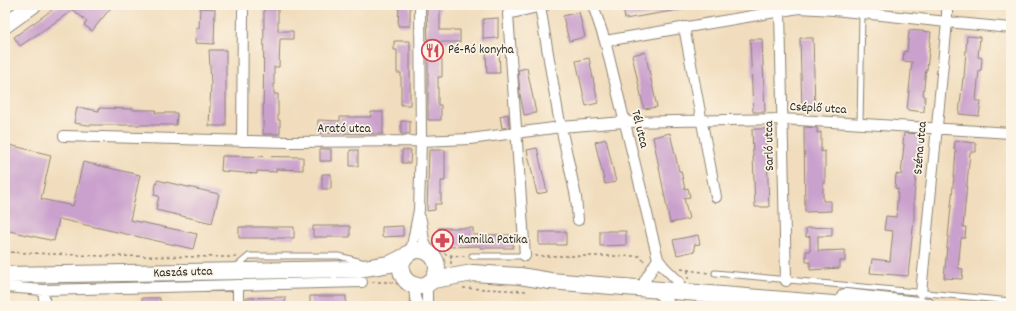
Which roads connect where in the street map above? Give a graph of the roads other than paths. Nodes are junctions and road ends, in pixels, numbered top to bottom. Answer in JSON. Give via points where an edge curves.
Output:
{"nodes":[{"id":1,"x":33,"y":5,"type":"edge"},
{"id":2,"x":420,"y":5,"type":"edge"},
{"id":3,"x":593,"y":5,"type":"edge"},
{"id":4,"x":947,"y":5,"type":"edge"},
{"id":5,"x":543,"y":6,"type":"edge"},
{"id":6,"x":780,"y":11,"type":"junction"},
{"id":7,"x":243,"y":12,"type":"dead end"},
{"id":8,"x":862,"y":13,"type":"junction"},
{"id":9,"x":947,"y":22,"type":"junction"},
{"id":10,"x":5,"y":25,"type":"edge"},
{"id":11,"x":684,"y":27,"type":"junction"},
{"id":12,"x":1011,"y":28,"type":"edge"},
{"id":13,"x":604,"y":41,"type":"junction"},
{"id":14,"x":702,"y":120,"type":"junction"},
{"id":15,"x":782,"y":120,"type":"junction"},
{"id":16,"x":624,"y":122,"type":"junction"},
{"id":17,"x":860,"y":124,"type":"junction"},
{"id":18,"x":561,"y":127,"type":"junction"},
{"id":19,"x":936,"y":128,"type":"junction"},
{"id":20,"x":516,"y":133,"type":"junction"},
{"id":21,"x":1011,"y":133,"type":"edge"},
{"id":22,"x":64,"y":136,"type":"dead end"},
{"id":23,"x":242,"y":141,"type":"junction"},
{"id":24,"x":421,"y":141,"type":"junction"},
{"id":25,"x":716,"y":197,"type":"dead end"},
{"id":26,"x":419,"y":210,"type":"junction"},
{"id":27,"x":578,"y":220,"type":"dead end"},
{"id":28,"x":408,"y":254,"type":"junction"},
{"id":29,"x":432,"y":256,"type":"junction"},
{"id":30,"x":472,"y":256,"type":"road end"},
{"id":31,"x":525,"y":256,"type":"joint"},
{"id":32,"x":658,"y":259,"type":"junction"},
{"id":33,"x":378,"y":266,"type":"junction"},
{"id":34,"x":473,"y":273,"type":"junction"},
{"id":35,"x":715,"y":273,"type":"road end"},
{"id":36,"x":5,"y":275,"type":"edge"},
{"id":37,"x":360,"y":276,"type":"junction"},
{"id":38,"x":234,"y":278,"type":"junction"},
{"id":39,"x":649,"y":278,"type":"junction"},
{"id":40,"x":679,"y":281,"type":"junction"},
{"id":41,"x":786,"y":281,"type":"junction"},
{"id":42,"x":419,"y":282,"type":"junction"},
{"id":43,"x":5,"y":287,"type":"edge"},
{"id":44,"x":43,"y":290,"type":"junction"},
{"id":45,"x":704,"y":294,"type":"junction"},
{"id":46,"x":924,"y":299,"type":"edge"},
{"id":47,"x":1011,"y":301,"type":"edge"},
{"id":48,"x":5,"y":304,"type":"edge"},
{"id":49,"x":669,"y":305,"type":"edge"},
{"id":50,"x":8,"y":306,"type":"edge"},
{"id":51,"x":45,"y":306,"type":"edge"},
{"id":52,"x":238,"y":306,"type":"edge"},
{"id":53,"x":418,"y":306,"type":"edge"},
{"id":54,"x":426,"y":306,"type":"edge"},
{"id":55,"x":730,"y":306,"type":"edge"},
{"id":56,"x":858,"y":306,"type":"edge"}],
"edges":[{"from":1,"to":10,"type":"main road"},
{"from":2,"to":24,"type":"street"},
{"from":3,"to":13,"type":"street","name":"Tél utca"},
{"from":4,"to":9,"type":"street","name":"Széna utca"},
{"from":5,"to":18,"type":"street"},
{"from":5,"to":20,"type":"street","via":[[508,14]]},
{"from":6,"to":8,"type":"street","via":[[799,8]]},
{"from":6,"to":11,"type":"street"},
{"from":6,"to":15,"type":"street","name":"Sarló utca"},
{"from":7,"to":23,"type":"street"},
{"from":8,"to":9,"type":"street"},
{"from":8,"to":17,"type":"lane"},
{"from":9,"to":12,"type":"street"},
{"from":9,"to":19,"type":"street","name":"Széna utca"},
{"from":11,"to":13,"type":"street"},
{"from":11,"to":14,"type":"street"},
{"from":13,"to":16,"type":"street","name":"Tél utca"},
{"from":14,"to":15,"type":"street","name":"Cséplő utca"},
{"from":14,"to":16,"type":"street","name":"Cséplő utca"},
{"from":14,"to":25,"type":"street"},
{"from":15,"to":17,"type":"street","name":"Cséplő utca"},
{"from":15,"to":41,"type":"street","name":"Sarló utca"},
{"from":16,"to":18,"type":"street","name":"Arató utca"},
{"from":16,"to":32,"type":"street","name":"Tél utca"},
{"from":17,"to":19,"type":"street","name":"Cséplő utca"},
{"from":18,"to":20,"type":"street","name":"Arató utca"},
{"from":18,"to":27,"type":"street","via":[[576,197]]},
{"from":19,"to":21,"type":"street","name":"Cséplő utca"},
{"from":19,"to":46,"type":"street","name":"Széna utca"},
{"from":20,"to":24,"type":"street","name":"Arató utca","via":[[470,139]]},
{"from":20,"to":31,"type":"street"},
{"from":22,"to":23,"type":"street","name":"Arató utca"},
{"from":23,"to":24,"type":"street","name":"Arató utca"},
{"from":24,"to":26,"type":"street"},
{"from":26,"to":28,"type":"street"},
{"from":26,"to":29,"type":"street","via":[[424,241]]},
{"from":28,"to":29,"type":"main road","via":[[420,250]]},
{"from":28,"to":33,"type":"main road","via":[[390,264]]},
{"from":28,"to":42,"type":"main road","via":[[401,263],[401,270]]},
{"from":29,"to":34,"type":"main road"},
{"from":29,"to":42,"type":"main road","via":[[437,273]]},
{"from":30,"to":31,"type":"lane"},
{"from":32,"to":39,"type":"street"},
{"from":32,"to":40,"type":"street","name":"Tél utca"},
{"from":33,"to":37,"type":"main road"},
{"from":33,"to":38,"type":"lane","via":[[339,256],[249,256]]},
{"from":34,"to":39,"type":"main road"},
{"from":34,"to":42,"type":"main road"},
{"from":35,"to":41,"type":"lane"},
{"from":36,"to":38,"type":"main road"},
{"from":37,"to":38,"type":"main road"},
{"from":37,"to":42,"type":"main road"},
{"from":38,"to":44,"type":"street","name":"Kaszás utca"},
{"from":38,"to":52,"type":"street"},
{"from":39,"to":40,"type":"main road"},
{"from":39,"to":49,"type":"street"},
{"from":40,"to":45,"type":"main road"},
{"from":40,"to":46,"type":"main road","via":[[812,293]]},
{"from":40,"to":49,"type":"street"},
{"from":41,"to":46,"type":"lane"},
{"from":42,"to":53,"type":"street","via":[[415,297]]},
{"from":42,"to":54,"type":"street"},
{"from":43,"to":44,"type":"street","name":"Kaszás utca"},
{"from":44,"to":51,"type":"street"},
{"from":45,"to":55,"type":"street"},
{"from":45,"to":56,"type":"main road"},
{"from":46,"to":47,"type":"lane"},
{"from":48,"to":50,"type":"lane"}]}
